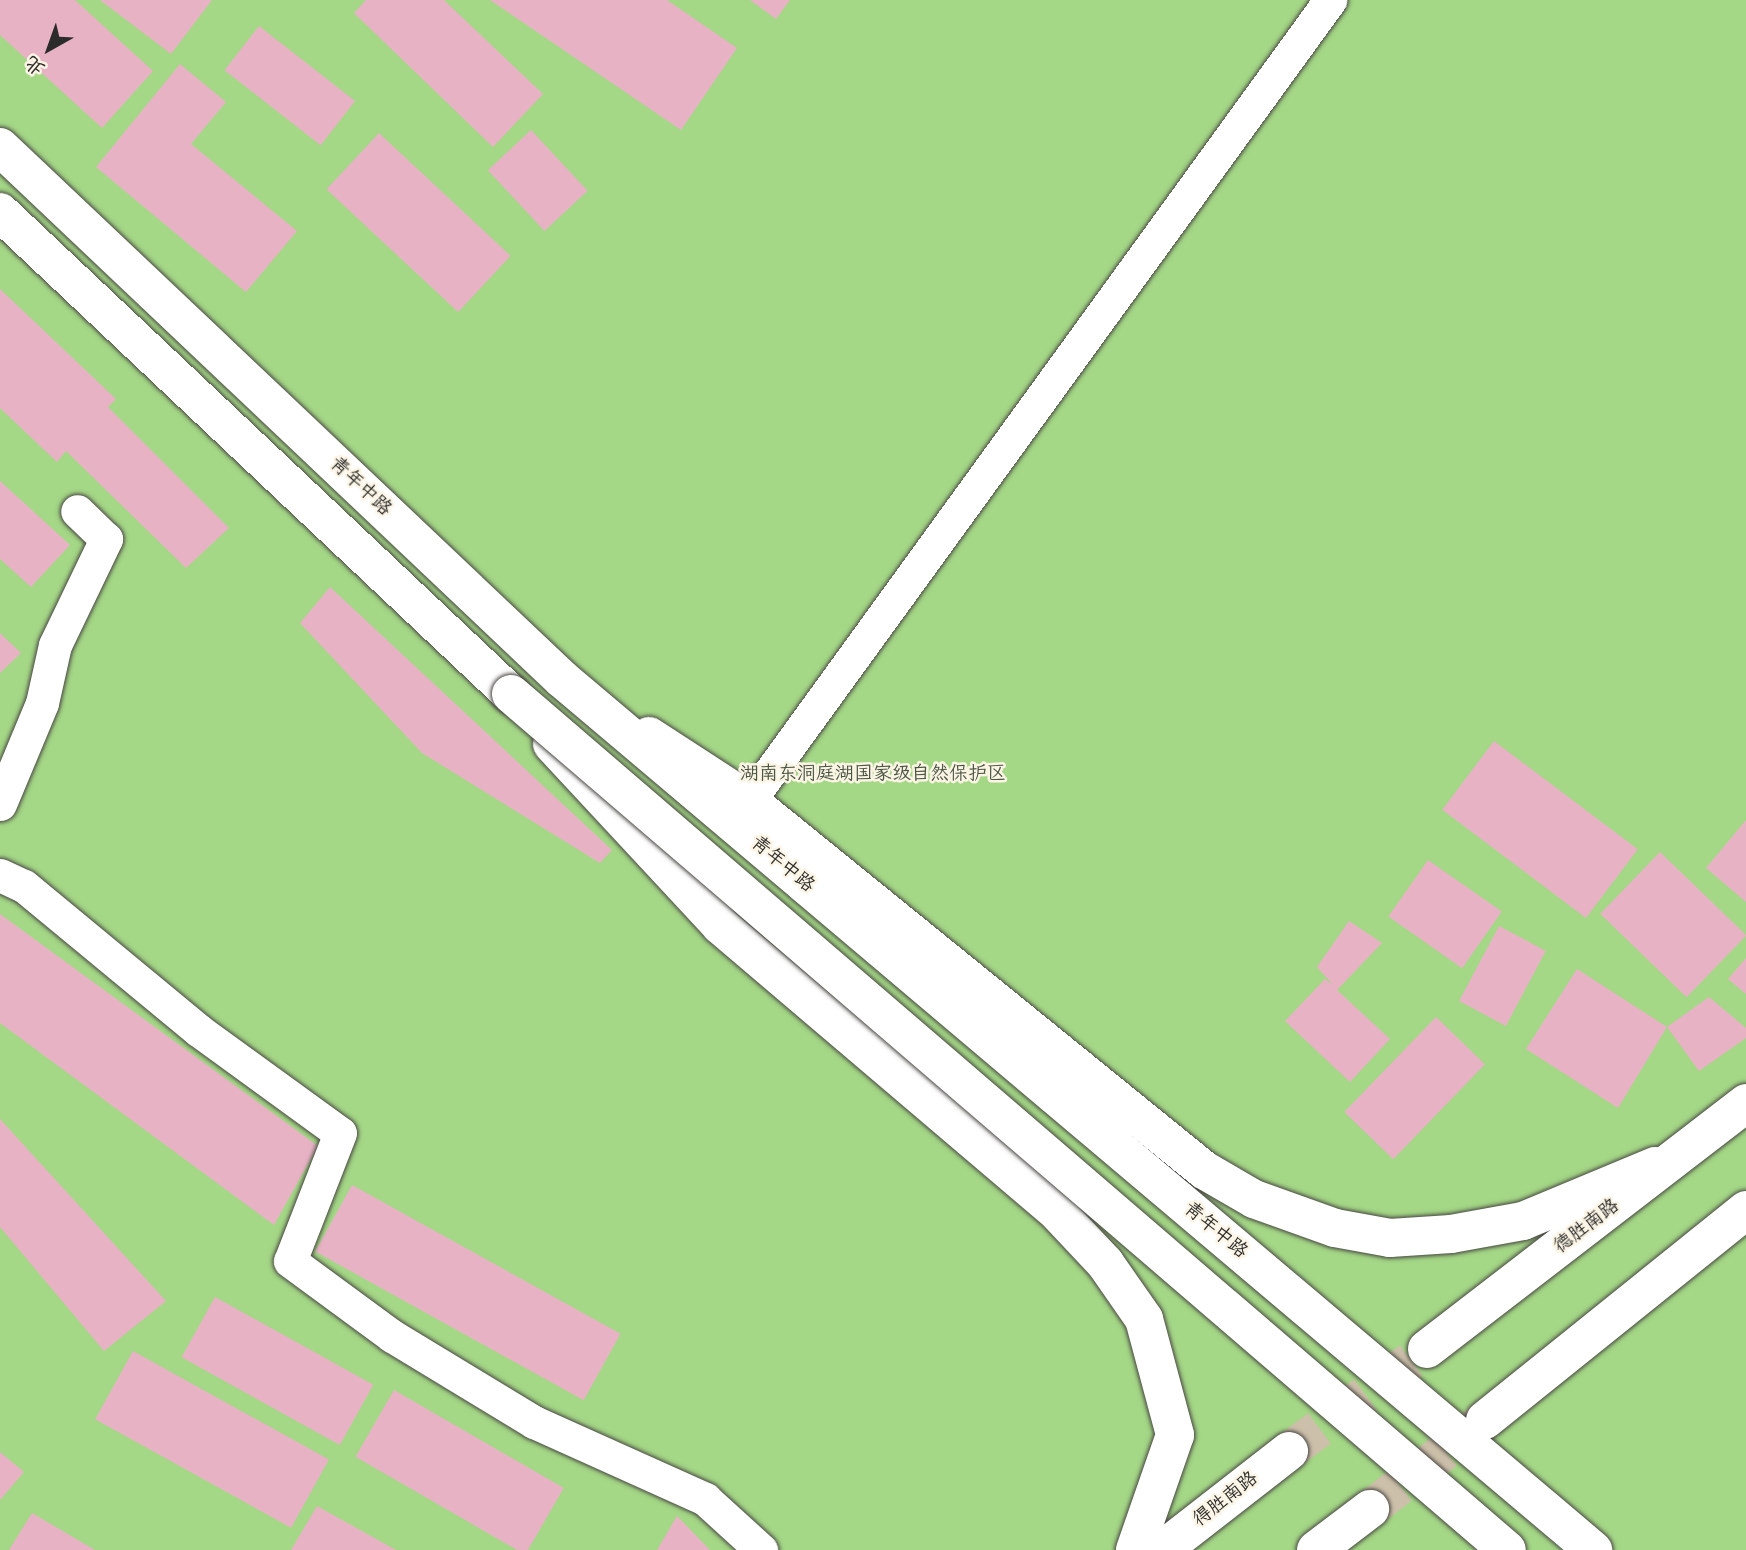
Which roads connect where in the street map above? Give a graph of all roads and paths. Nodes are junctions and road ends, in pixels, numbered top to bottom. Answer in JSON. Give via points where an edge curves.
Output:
{"nodes":[{"id":1,"x":1330,"y":0,"type":"edge"},
{"id":2,"x":0,"y":147,"type":"edge"},
{"id":3,"x":0,"y":212,"type":"edge"},
{"id":4,"x":77,"y":511,"type":"dead end"},
{"id":5,"x":562,"y":679,"type":"junction"},
{"id":6,"x":511,"y":694,"type":"junction"},
{"id":7,"x":748,"y":801,"type":"junction"},
{"id":8,"x":0,"y":804,"type":"edge"},
{"id":9,"x":0,"y":875,"type":"edge"},
{"id":10,"x":1746,"y":1103,"type":"edge"},
{"id":11,"x":1680,"y":1156,"type":"junction"},
{"id":12,"x":1746,"y":1210,"type":"edge"},
{"id":13,"x":1427,"y":1349,"type":"tunnel mouth"},
{"id":14,"x":1485,"y":1420,"type":"tunnel mouth"},
{"id":15,"x":1290,"y":1451,"type":"tunnel mouth"},
{"id":16,"x":1370,"y":1509,"type":"tunnel mouth"},
{"id":17,"x":761,"y":1550,"type":"edge"},
{"id":18,"x":1135,"y":1550,"type":"edge"},
{"id":19,"x":1162,"y":1550,"type":"edge"},
{"id":20,"x":1316,"y":1550,"type":"edge"},
{"id":21,"x":1507,"y":1550,"type":"edge"},
{"id":22,"x":1593,"y":1550,"type":"edge"}],
"edges":[{"from":1,"to":7,"type":"street"},
{"from":2,"to":5,"type":"main road","name":"青年中路"},
{"from":3,"to":6,"type":"main road"},
{"from":4,"to":8,"type":"street","via":[[106,539],[55,645],[42,703]]},
{"from":5,"to":7,"type":"main road"},
{"from":5,"to":22,"type":"main road","name":"青年中路"},
{"from":6,"to":18,"type":"main road","via":[[613,816],[720,925],[1058,1213],[1105,1263],[1144,1319],[1175,1435]]},
{"from":6,"to":21,"type":"main road","bridge":true},
{"from":7,"to":11,"type":"main road","via":[[1204,1170],[1254,1199],[1335,1228],[1390,1238],[1451,1234],[1523,1222]]},
{"from":9,"to":17,"type":"street","via":[[24,886],[198,1030],[340,1133],[290,1261],[392,1336],[534,1422],[705,1499]]},
{"from":10,"to":11,"type":"main road","name":"德胜南路"},
{"from":11,"to":13,"type":"main road","name":"德胜南路"},
{"from":12,"to":14,"type":"main road"},
{"from":15,"to":19,"type":"main road","name":"得胜南路"},
{"from":16,"to":20,"type":"main road"}]}
